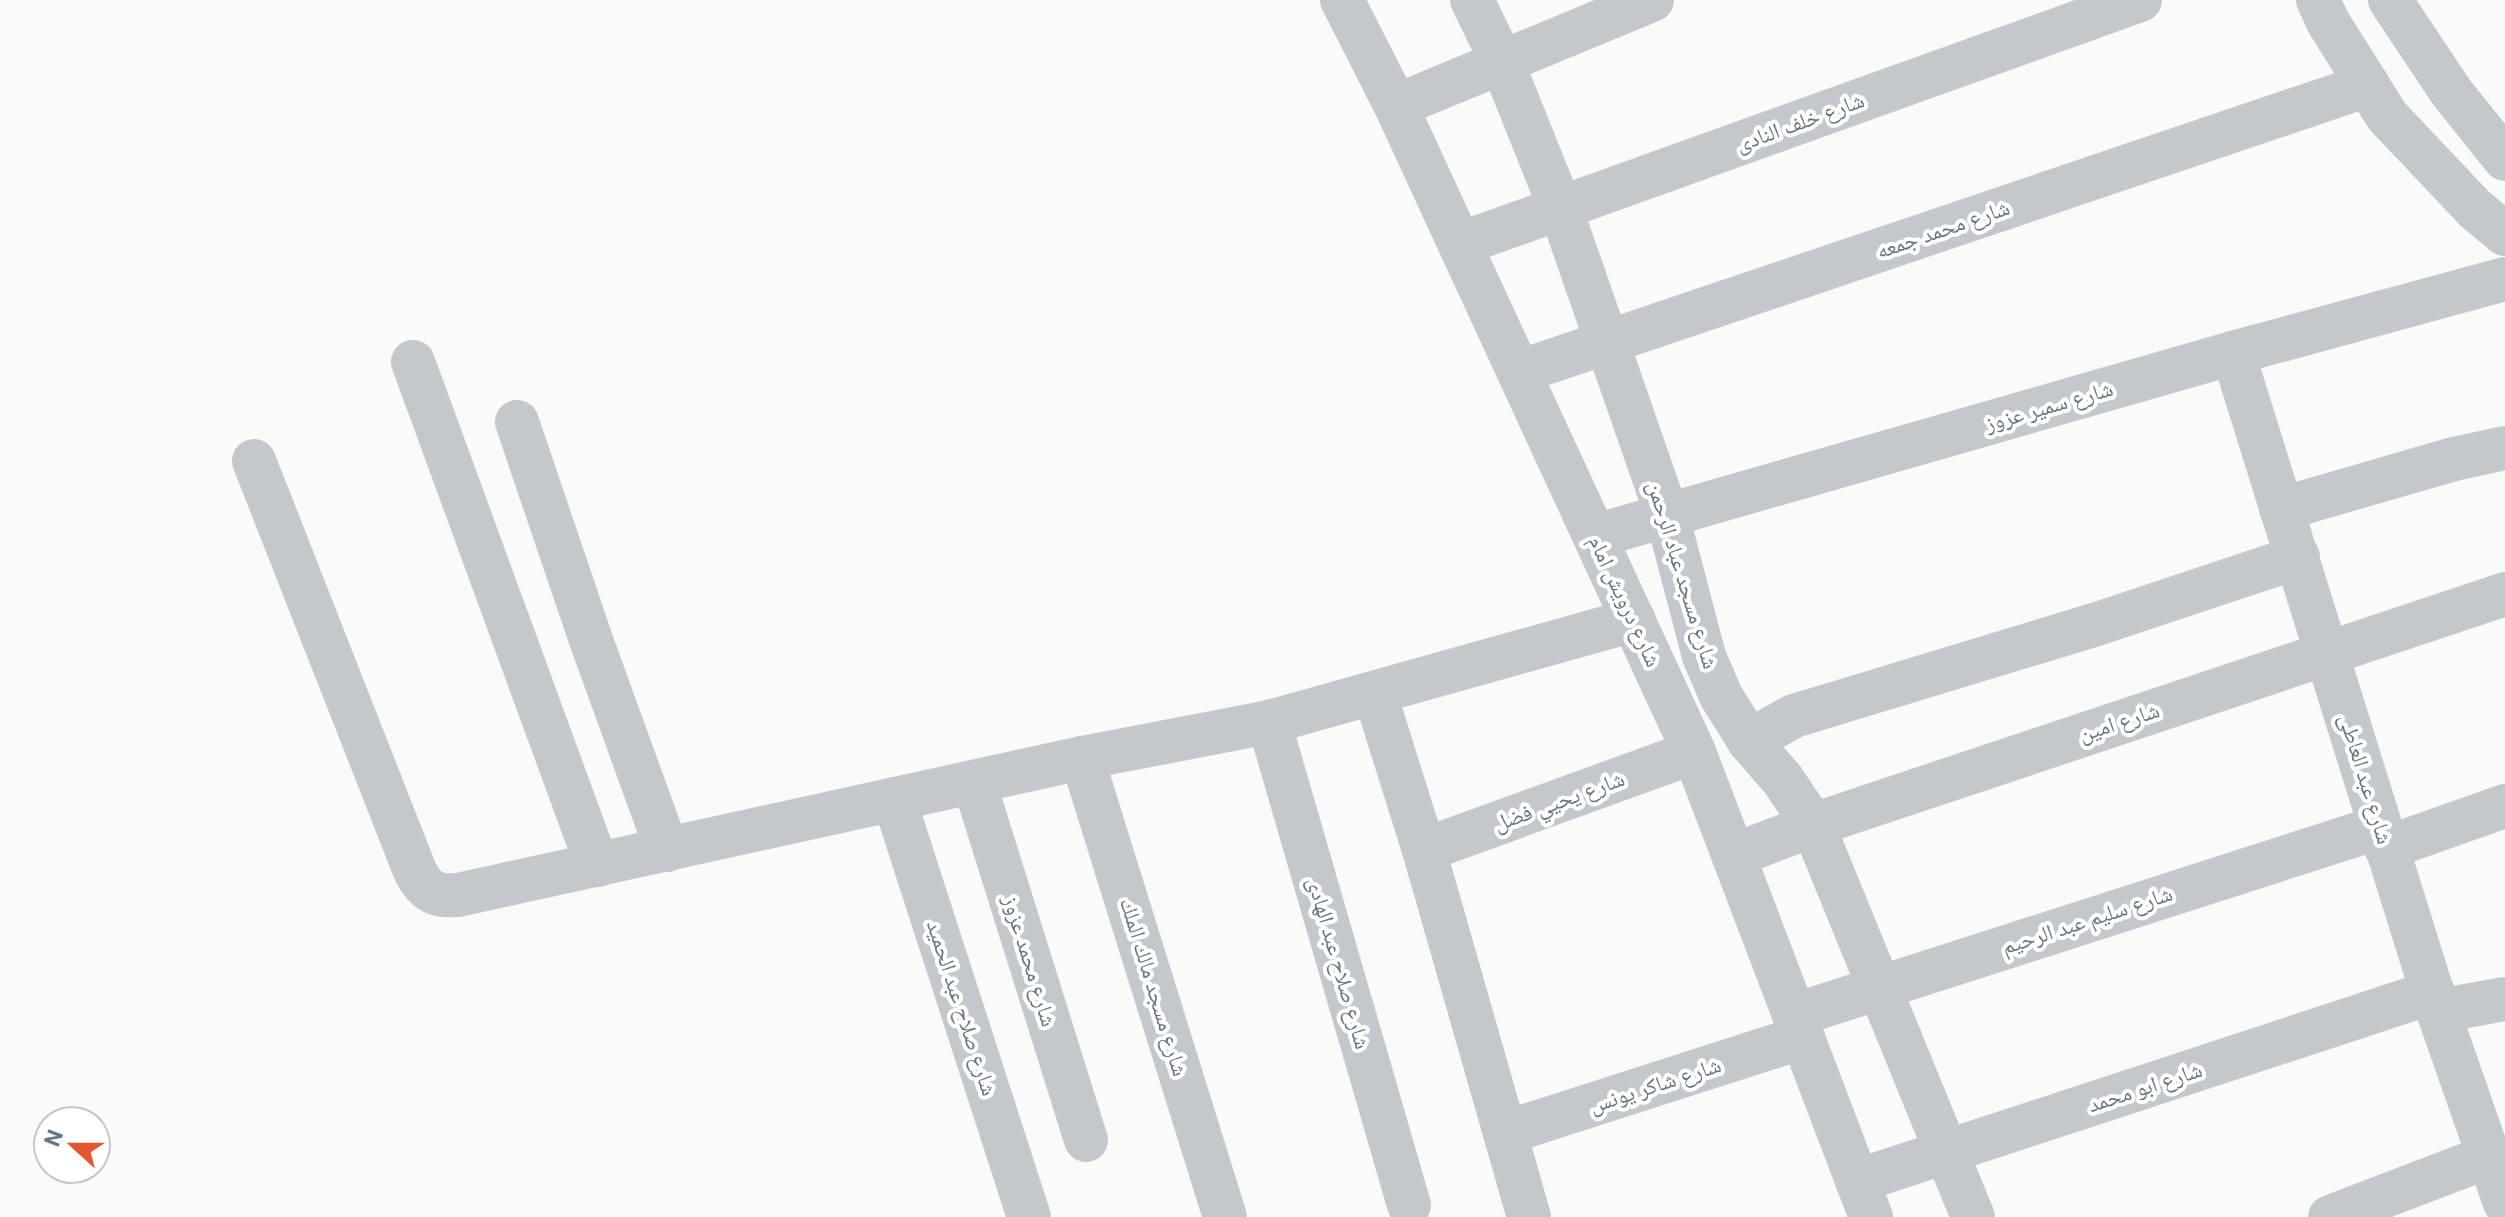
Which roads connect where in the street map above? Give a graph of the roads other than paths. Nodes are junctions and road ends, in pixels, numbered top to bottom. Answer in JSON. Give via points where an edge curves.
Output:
{"nodes":[{"id":1,"x":1342,"y":0,"type":"edge"},
{"id":2,"x":1472,"y":0,"type":"edge"},
{"id":3,"x":1652,"y":0,"type":"edge"},
{"id":4,"x":2140,"y":0,"type":"edge"},
{"id":5,"x":2318,"y":0,"type":"edge"},
{"id":6,"x":2390,"y":0,"type":"edge"},
{"id":7,"x":1502,"y":62,"type":"junction"},
{"id":8,"x":2368,"y":85,"type":"junction"},
{"id":9,"x":1396,"y":106,"type":"junction"},
{"id":10,"x":2505,"y":159,"type":"edge"},
{"id":11,"x":1560,"y":207,"type":"junction"},
{"id":12,"x":2505,"y":234,"type":"edge"},
{"id":13,"x":1460,"y":244,"type":"junction"},
{"id":14,"x":2505,"y":279,"type":"edge"},
{"id":15,"x":1606,"y":343,"type":"junction"},
{"id":16,"x":2233,"y":353,"type":"junction"},
{"id":17,"x":413,"y":362,"type":"dead end"},
{"id":18,"x":1519,"y":372,"type":"junction"},
{"id":19,"x":517,"y":422,"type":"dead end"},
{"id":20,"x":2505,"y":448,"type":"edge"},
{"id":21,"x":254,"y":461,"type":"dead end"},
{"id":22,"x":2281,"y":509,"type":"junction"},
{"id":23,"x":1667,"y":515,"type":"junction"},
{"id":24,"x":1595,"y":536,"type":"junction"},
{"id":25,"x":2298,"y":557,"type":"junction"},
{"id":26,"x":2505,"y":594,"type":"edge"},
{"id":27,"x":1634,"y":620,"type":"junction"},
{"id":28,"x":2328,"y":653,"type":"junction"},
{"id":29,"x":1375,"y":694,"type":"junction"},
{"id":30,"x":1269,"y":722,"type":"junction"},
{"id":31,"x":1749,"y":741,"type":"junction"},
{"id":32,"x":1694,"y":752,"type":"junction"},
{"id":33,"x":1082,"y":758,"type":"junction"},
{"id":34,"x":974,"y":782,"type":"junction"},
{"id":35,"x":894,"y":799,"type":"junction"},
{"id":36,"x":2505,"y":806,"type":"edge"},
{"id":37,"x":1813,"y":825,"type":"junction"},
{"id":38,"x":2383,"y":838,"type":"junction"},
{"id":39,"x":667,"y":850,"type":"junction"},
{"id":40,"x":1424,"y":850,"type":"junction"},
{"id":41,"x":1735,"y":855,"type":"junction"},
{"id":42,"x":597,"y":865,"type":"junction"},
{"id":43,"x":1880,"y":986,"type":"junction"},
{"id":44,"x":2505,"y":999,"type":"edge"},
{"id":45,"x":2435,"y":1002,"type":"junction"},
{"id":46,"x":1799,"y":1026,"type":"junction"},
{"id":47,"x":1507,"y":1132,"type":"junction"},
{"id":48,"x":1086,"y":1140,"type":"dead end"},
{"id":49,"x":1947,"y":1152,"type":"junction"},
{"id":50,"x":2500,"y":1188,"type":"edge"},
{"id":51,"x":1864,"y":1199,"type":"edge"},
{"id":52,"x":1409,"y":1205,"type":"dead end"},
{"id":53,"x":1029,"y":1217,"type":"edge"},
{"id":54,"x":1225,"y":1217,"type":"edge"},
{"id":55,"x":1529,"y":1217,"type":"edge"},
{"id":56,"x":1973,"y":1217,"type":"edge"},
{"id":57,"x":2330,"y":1217,"type":"edge"}],
"edges":[{"from":1,"to":9,"type":"street","name":"شارع درويش امام"},
{"from":2,"to":7,"type":"street","name":"شارع مسجد عباد الرحمن"},
{"from":3,"to":7,"type":"street"},
{"from":4,"to":11,"type":"street","name":"شارع خلف النادى"},
{"from":5,"to":8,"type":"street"},
{"from":6,"to":10,"type":"street","via":[[2452,93]]},
{"from":7,"to":9,"type":"street"},
{"from":7,"to":11,"type":"street","name":"شارع مسجد عباد الرحمن"},
{"from":8,"to":12,"type":"street","via":[[2387,116]]},
{"from":8,"to":15,"type":"street","name":"شارع محمد جمعه"},
{"from":9,"to":13,"type":"street","name":"شارع درويش امام"},
{"from":11,"to":13,"type":"street","name":"شارع خلف النادى"},
{"from":11,"to":15,"type":"street","name":"شارع مسجد عباد الرحمن"},
{"from":13,"to":18,"type":"street","name":"شارع درويش امام"},
{"from":14,"to":16,"type":"street","name":"شارع سمير عزوز"},
{"from":15,"to":18,"type":"street","name":"شارع محمد جمعه"},
{"from":15,"to":23,"type":"street","name":"شارع مسجد عباد الرحمن"},
{"from":16,"to":22,"type":"street","name":"شارع عبد العاطى"},
{"from":16,"to":23,"type":"street","name":"شارع سمير عزوز"},
{"from":17,"to":42,"type":"street"},
{"from":18,"to":24,"type":"street","name":"شارع درويش امام"},
{"from":19,"to":39,"type":"street"},
{"from":20,"to":22,"type":"street"},
{"from":21,"to":42,"type":"street","via":[[423,887],[439,897],[458,895]]},
{"from":22,"to":25,"type":"street","name":"شارع عبد العاطى"},
{"from":23,"to":24,"type":"street","name":"شارع سمير عزوز"},
{"from":23,"to":31,"type":"street","name":"شارع مسجد عباد الرحمن","via":[[1704,656]]},
{"from":24,"to":27,"type":"street","name":"شارع درويش امام"},
{"from":25,"to":28,"type":"street","name":"شارع عبد العاطى"},
{"from":25,"to":31,"type":"street","via":[[1794,716]]},
{"from":26,"to":28,"type":"street","name":"شارع امين"},
{"from":27,"to":29,"type":"street"},
{"from":27,"to":32,"type":"street","name":"شارع درويش امام"},
{"from":28,"to":37,"type":"street","name":"شارع امين"},
{"from":28,"to":38,"type":"street","name":"شارع عبد العاطى"},
{"from":29,"to":30,"type":"street"},
{"from":29,"to":40,"type":"street"},
{"from":30,"to":33,"type":"street"},
{"from":30,"to":52,"type":"street","name":"شارع صلاح عبد الهادى"},
{"from":31,"to":37,"type":"street","name":"شارع مسجد عباد الرحمن"},
{"from":32,"to":40,"type":"street","name":"شارع يحيي فضل"},
{"from":32,"to":41,"type":"street","name":"شارع درويش امام"},
{"from":33,"to":34,"type":"street"},
{"from":33,"to":54,"type":"street","name":"شارع مسجد مالك الملك"},
{"from":34,"to":35,"type":"street"},
{"from":34,"to":48,"type":"street","name":"شارع محمد عزوز"},
{"from":35,"to":39,"type":"street"},
{"from":35,"to":53,"type":"street","name":"شارع صلاح عبد الحميد"},
{"from":36,"to":38,"type":"street","name":"شارع سليم عبد الرحيم"},
{"from":37,"to":41,"type":"street","name":"شارع امين"},
{"from":37,"to":43,"type":"street","name":"شارع مسجد عباد الرحمن"},
{"from":38,"to":43,"type":"street","name":"شارع سليم عبد الرحيم"},
{"from":38,"to":45,"type":"street","name":"شارع عبد العاطى"},
{"from":39,"to":42,"type":"street"},
{"from":40,"to":47,"type":"street"},
{"from":41,"to":46,"type":"street","name":"شارع درويش امام"},
{"from":43,"to":46,"type":"street","name":"شارع سليم عبد الرحيم"},
{"from":43,"to":49,"type":"street","name":"شارع مسجد عباد الرحمن"},
{"from":44,"to":45,"type":"street","name":"شارع ابو محمد"},
{"from":45,"to":49,"type":"street","name":"شارع ابو محمد"},
{"from":45,"to":50,"type":"street","name":"شارع عبد العاطى"},
{"from":46,"to":47,"type":"street","name":"شارع شاكر يونس"},
{"from":46,"to":51,"type":"street","name":"شارع درويش امام"},
{"from":47,"to":55,"type":"street"},
{"from":49,"to":51,"type":"street","name":"شارع ابو محمد"},
{"from":49,"to":56,"type":"street","name":"شارع مسجد عباد الرحمن"},
{"from":50,"to":57,"type":"street"}]}
